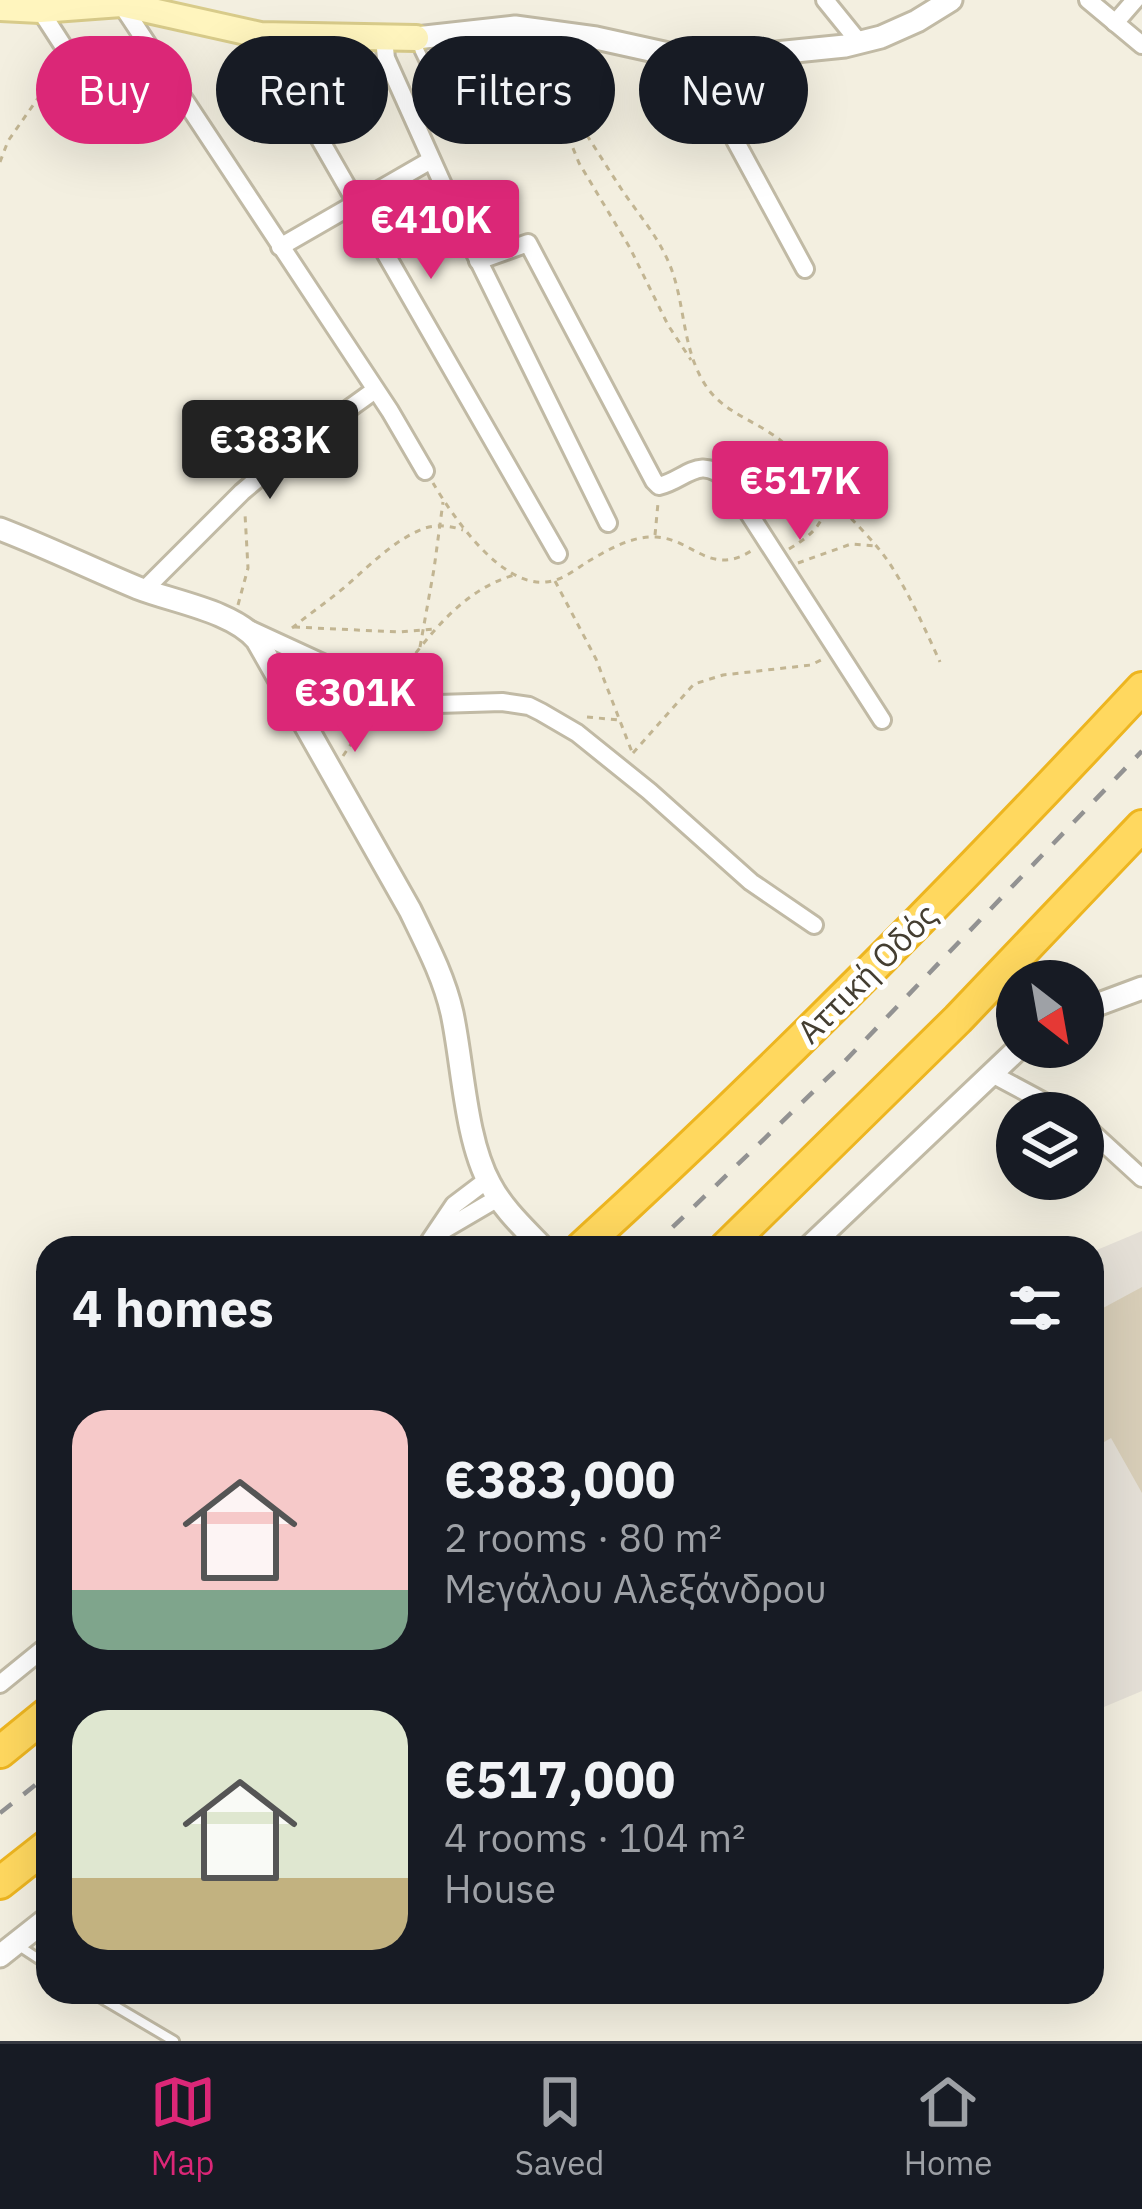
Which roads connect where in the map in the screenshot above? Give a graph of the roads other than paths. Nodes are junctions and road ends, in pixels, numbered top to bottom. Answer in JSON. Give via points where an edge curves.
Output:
{"nodes":[{"id":1,"x":826,"y":0,"type":"edge"},
{"id":2,"x":951,"y":0,"type":"edge"},
{"id":3,"x":1088,"y":0,"type":"edge"},
{"id":4,"x":1135,"y":0,"type":"edge"},
{"id":5,"x":121,"y":4,"type":"junction"},
{"id":6,"x":0,"y":8,"type":"edge"},
{"id":7,"x":40,"y":10,"type":"junction"},
{"id":8,"x":1115,"y":23,"type":"junction"},
{"id":9,"x":488,"y":28,"type":"junction"},
{"id":10,"x":260,"y":35,"type":"junction"},
{"id":11,"x":57,"y":36,"type":"edge"},
{"id":12,"x":364,"y":36,"type":"edge"},
{"id":13,"x":430,"y":36,"type":"edge"},
{"id":14,"x":488,"y":36,"type":"edge"},
{"id":15,"x":859,"y":42,"type":"junction"},
{"id":16,"x":1142,"y":45,"type":"edge"},
{"id":17,"x":639,"y":48,"type":"edge"},
{"id":18,"x":808,"y":48,"type":"edge"},
{"id":19,"x":388,"y":63,"type":"edge"},
{"id":20,"x":737,"y":144,"type":"edge"},
{"id":21,"x":431,"y":160,"type":"junction"},
{"id":22,"x":356,"y":204,"type":"junction"},
{"id":23,"x":280,"y":247,"type":"junction"},
{"id":24,"x":478,"y":261,"type":"junction"},
{"id":25,"x":805,"y":269,"type":"dead end"},
{"id":26,"x":375,"y":390,"type":"junction"},
{"id":27,"x":425,"y":470,"type":"road end"},
{"id":28,"x":608,"y":523,"type":"dead end"},
{"id":29,"x":0,"y":529,"type":"edge"},
{"id":30,"x":558,"y":554,"type":"dead end"},
{"id":31,"x":144,"y":590,"type":"junction"},
{"id":32,"x":248,"y":629,"type":"junction"},
{"id":33,"x":1142,"y":688,"type":"edge"},
{"id":34,"x":882,"y":720,"type":"dead end"},
{"id":35,"x":1142,"y":826,"type":"edge"},
{"id":36,"x":814,"y":925,"type":"dead end"},
{"id":37,"x":1142,"y":988,"type":"edge"},
{"id":38,"x":1104,"y":1002,"type":"edge"},
{"id":39,"x":997,"y":1068,"type":"edge"},
{"id":40,"x":992,"y":1073,"type":"junction"},
{"id":41,"x":1027,"y":1092,"type":"edge"},
{"id":42,"x":1104,"y":1143,"type":"edge"},
{"id":43,"x":1142,"y":1178,"type":"edge"},
{"id":44,"x":493,"y":1189,"type":"junction"},
{"id":45,"x":437,"y":1236,"type":"edge"},
{"id":46,"x":533,"y":1236,"type":"edge"},
{"id":47,"x":594,"y":1236,"type":"edge"},
{"id":48,"x":737,"y":1236,"type":"edge"},
{"id":49,"x":821,"y":1236,"type":"edge"},
{"id":50,"x":36,"y":1655,"type":"edge"},
{"id":51,"x":0,"y":1684,"type":"edge"},
{"id":52,"x":36,"y":1723,"type":"edge"},
{"id":53,"x":0,"y":1752,"type":"edge"},
{"id":54,"x":36,"y":1854,"type":"edge"},
{"id":55,"x":0,"y":1883,"type":"edge"},
{"id":56,"x":36,"y":1928,"type":"edge"},
{"id":57,"x":8,"y":1950,"type":"edge"},
{"id":58,"x":112,"y":2004,"type":"edge"},
{"id":59,"x":174,"y":2041,"type":"edge"}],
"edges":[{"from":1,"to":15,"type":"street"},
{"from":2,"to":15,"type":"street"},
{"from":3,"to":8,"type":"street"},
{"from":4,"to":8,"type":"street"},
{"from":5,"to":7,"type":"main road"},
{"from":5,"to":10,"type":"main road"},
{"from":5,"to":23,"type":"street"},
{"from":6,"to":7,"type":"main road"},
{"from":7,"to":11,"type":"street"},
{"from":8,"to":16,"type":"street"},
{"from":9,"to":13,"type":"street"},
{"from":9,"to":14,"type":"lane"},
{"from":9,"to":17,"type":"street"},
{"from":10,"to":12,"type":"main road"},
{"from":10,"to":22,"type":"street"},
{"from":15,"to":18,"type":"street"},
{"from":19,"to":21,"type":"street"},
{"from":20,"to":25,"type":"street"},
{"from":21,"to":22,"type":"street"},
{"from":21,"to":24,"type":"street"},
{"from":22,"to":23,"type":"street"},
{"from":22,"to":30,"type":"street"},
{"from":23,"to":26,"type":"street"},
{"from":24,"to":28,"type":"street"},
{"from":24,"to":34,"type":"street","via":[[528,243],[656,483],[705,468],[728,481]]},
{"from":26,"to":27,"type":"street"},
{"from":26,"to":31,"type":"street","via":[[242,492]]},
{"from":29,"to":31,"type":"street"},
{"from":31,"to":32,"type":"street"},
{"from":32,"to":36,"type":"street","via":[[438,704],[502,702],[557,720]]},
{"from":32,"to":44,"type":"street","via":[[410,910],[443,984],[473,1134]]},
{"from":33,"to":47,"type":"highway","name":"Αττική Οδός","via":[[856,985]]},
{"from":35,"to":48,"type":"highway"},
{"from":37,"to":38,"type":"street"},
{"from":39,"to":40,"type":"street"},
{"from":40,"to":41,"type":"street"},
{"from":40,"to":49,"type":"street"},
{"from":42,"to":43,"type":"street"},
{"from":44,"to":45,"type":"street"},
{"from":44,"to":46,"type":"street"},
{"from":50,"to":51,"type":"street"},
{"from":52,"to":53,"type":"highway"},
{"from":54,"to":55,"type":"highway"},
{"from":56,"to":57,"type":"street"},
{"from":58,"to":59,"type":"lane"}]}
